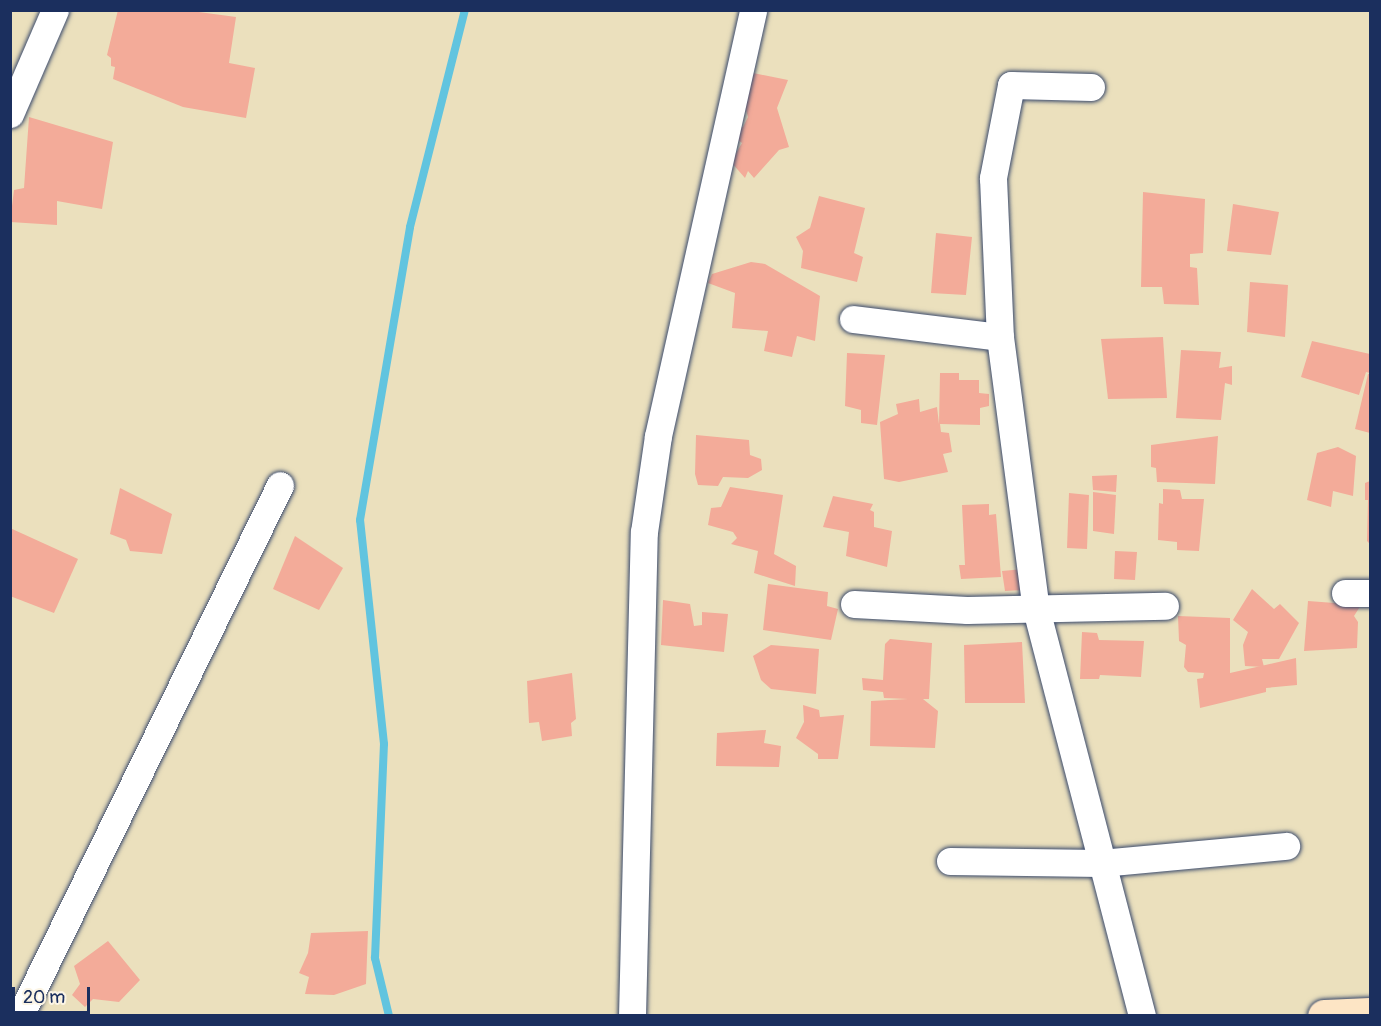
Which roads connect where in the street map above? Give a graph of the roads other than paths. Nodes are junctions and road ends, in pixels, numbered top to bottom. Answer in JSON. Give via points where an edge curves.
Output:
{"nodes":[{"id":1,"x":55,"y":10,"type":"edge"},
{"id":2,"x":753,"y":10,"type":"edge"},
{"id":3,"x":1091,"y":87,"type":"dead end"},
{"id":4,"x":10,"y":114,"type":"edge"},
{"id":5,"x":853,"y":319,"type":"dead end"},
{"id":6,"x":1000,"y":337,"type":"junction"},
{"id":7,"x":280,"y":484,"type":"dead end"},
{"id":8,"x":854,"y":604,"type":"dead end"},
{"id":9,"x":1165,"y":606,"type":"dead end"},
{"id":10,"x":1036,"y":609,"type":"junction"},
{"id":11,"x":1286,"y":846,"type":"dead end"},
{"id":12,"x":950,"y":861,"type":"dead end"},
{"id":13,"x":1101,"y":863,"type":"junction"},
{"id":14,"x":1371,"y":1014,"type":"edge"},
{"id":15,"x":20,"y":1016,"type":"edge"},
{"id":16,"x":632,"y":1016,"type":"edge"},
{"id":17,"x":1142,"y":1016,"type":"edge"},
{"id":18,"x":1324,"y":1016,"type":"edge"}],
"edges":[{"from":1,"to":4,"type":"street"},
{"from":2,"to":16,"type":"street","via":[[658,436],[644,532]]},
{"from":3,"to":6,"type":"street","via":[[1011,85],[993,178]]},
{"from":5,"to":6,"type":"street"},
{"from":6,"to":10,"type":"street"},
{"from":7,"to":15,"type":"street"},
{"from":8,"to":10,"type":"street"},
{"from":9,"to":10,"type":"street"},
{"from":10,"to":13,"type":"street"},
{"from":11,"to":13,"type":"street"},
{"from":12,"to":13,"type":"street"},
{"from":13,"to":17,"type":"street"},
{"from":14,"to":18,"type":"main road"}]}
